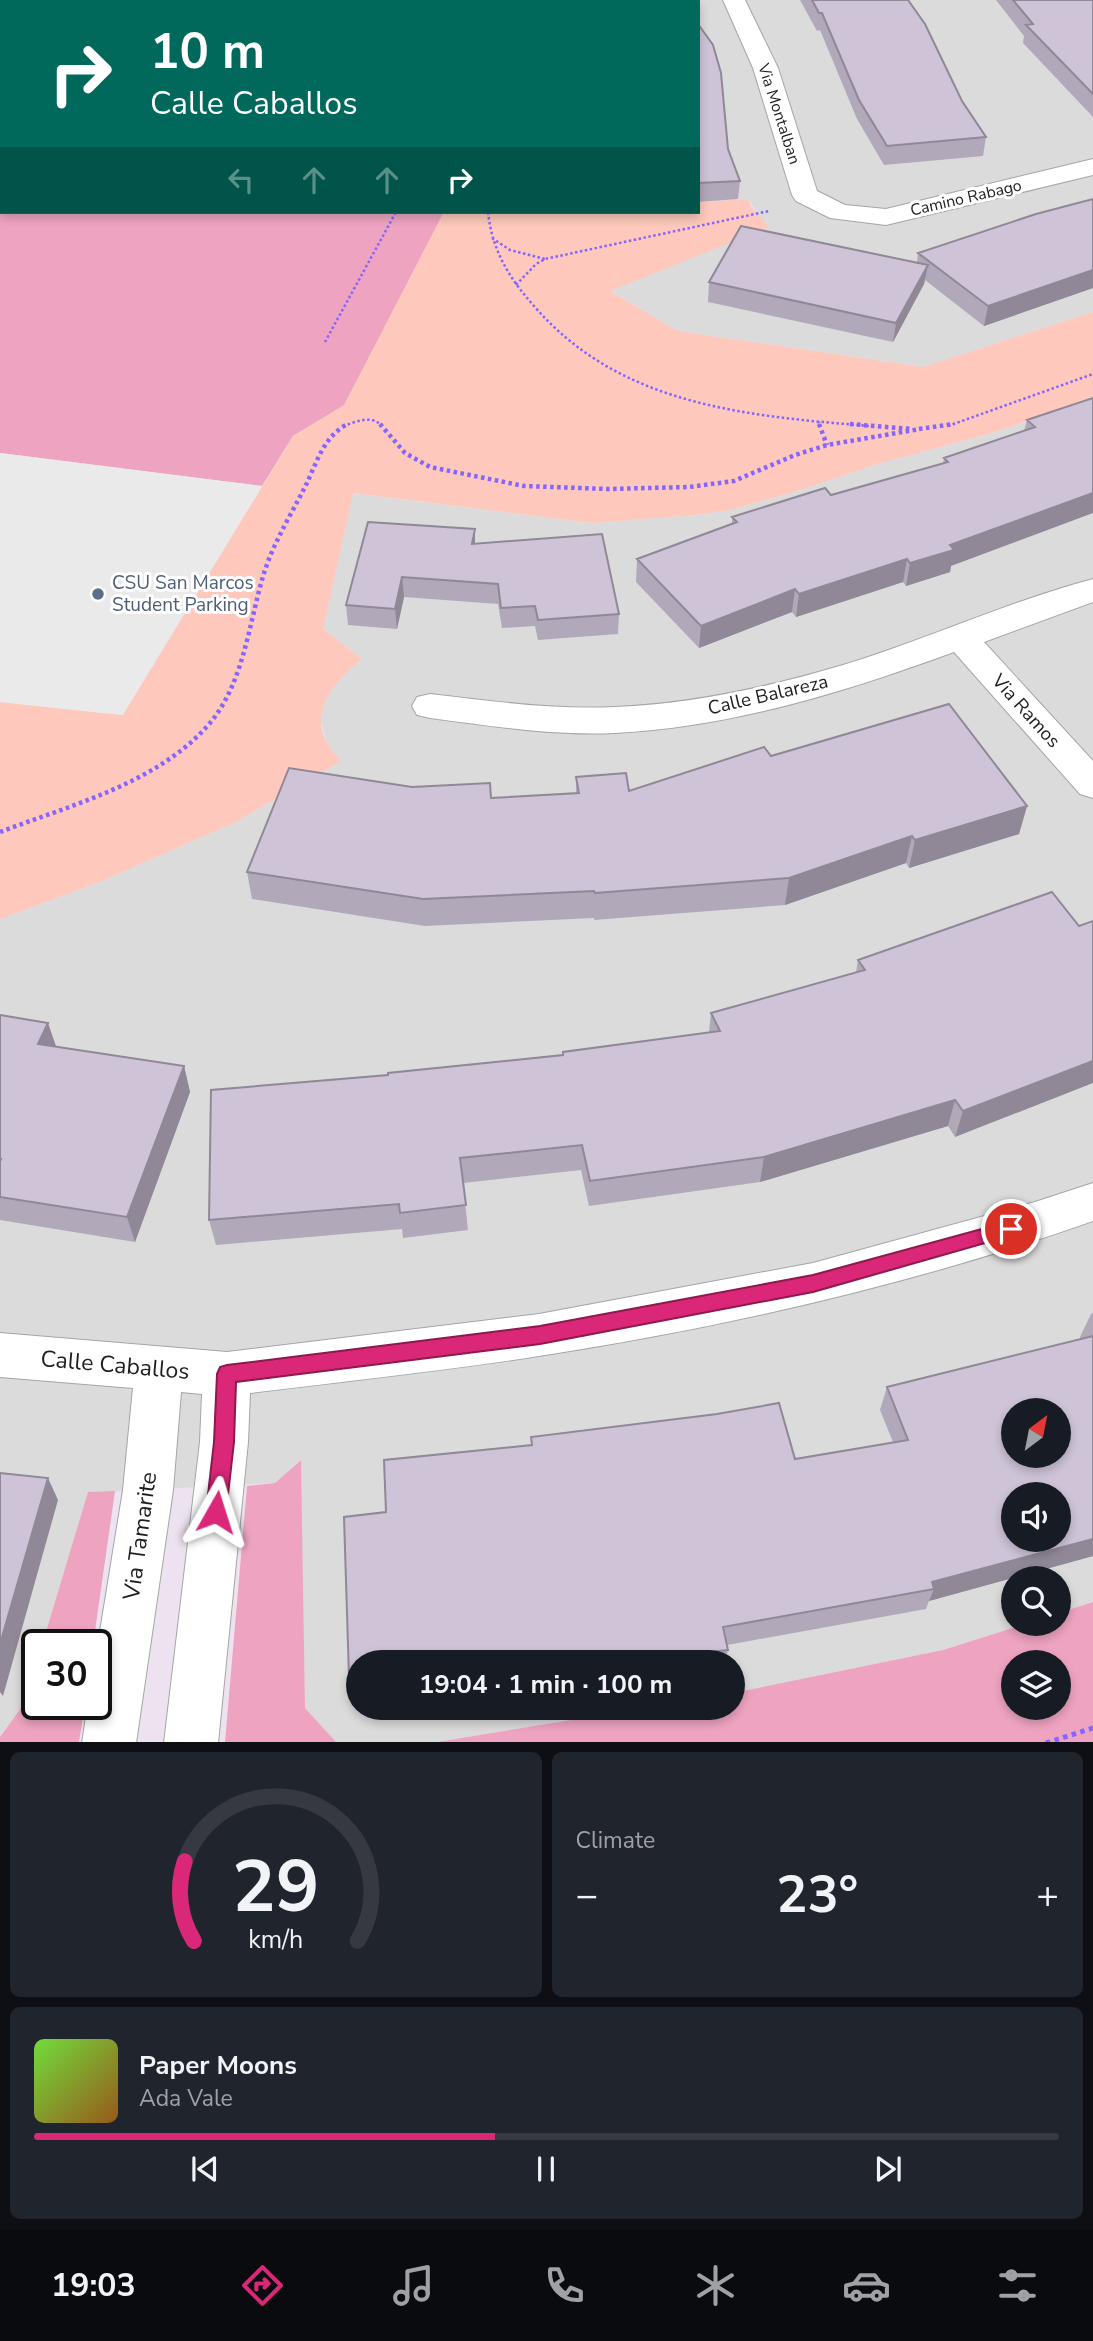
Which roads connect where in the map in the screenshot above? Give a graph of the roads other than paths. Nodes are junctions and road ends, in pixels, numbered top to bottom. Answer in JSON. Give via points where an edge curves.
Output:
{"nodes":[{"id":1,"x":734,"y":0,"type":"edge"},
{"id":2,"x":1093,"y":167,"type":"edge"},
{"id":3,"x":839,"y":212,"type":"joint"},
{"id":4,"x":1093,"y":590,"type":"edge"},
{"id":5,"x":959,"y":636,"type":"junction"},
{"id":6,"x":430,"y":706,"type":"dead end"},
{"id":7,"x":1093,"y":785,"type":"edge"},
{"id":8,"x":1093,"y":1202,"type":"edge"},
{"id":9,"x":0,"y":1355,"type":"edge"},
{"id":10,"x":159,"y":1370,"type":"junction"},
{"id":11,"x":227,"y":1374,"type":"junction"},
{"id":12,"x":109,"y":1742,"type":"edge"},
{"id":13,"x":191,"y":1742,"type":"edge"}],
"edges":[{"from":1,"to":3,"type":"street","name":"Via Montalban","via":[[767,76],[805,195]]},
{"from":2,"to":3,"type":"street","name":"Camino Rabago","via":[[886,217]]},
{"from":4,"to":5,"type":"street","name":"Calle Balareza"},
{"from":5,"to":6,"type":"street","name":"Calle Balareza","via":[[799,692],[701,712],[616,720],[545,720]]},
{"from":5,"to":7,"type":"street","name":"Via Ramos"},
{"from":8,"to":11,"type":"street","name":"Calle Caballos","via":[[813,1284],[540,1335]]},
{"from":9,"to":10,"type":"street","name":"Calle Caballos"},
{"from":10,"to":11,"type":"street","name":"Calle Caballos"},
{"from":10,"to":12,"type":"street","name":"Via Tamarite","via":[[148,1490]]},
{"from":11,"to":13,"type":"street","via":[[224,1442]]}]}
